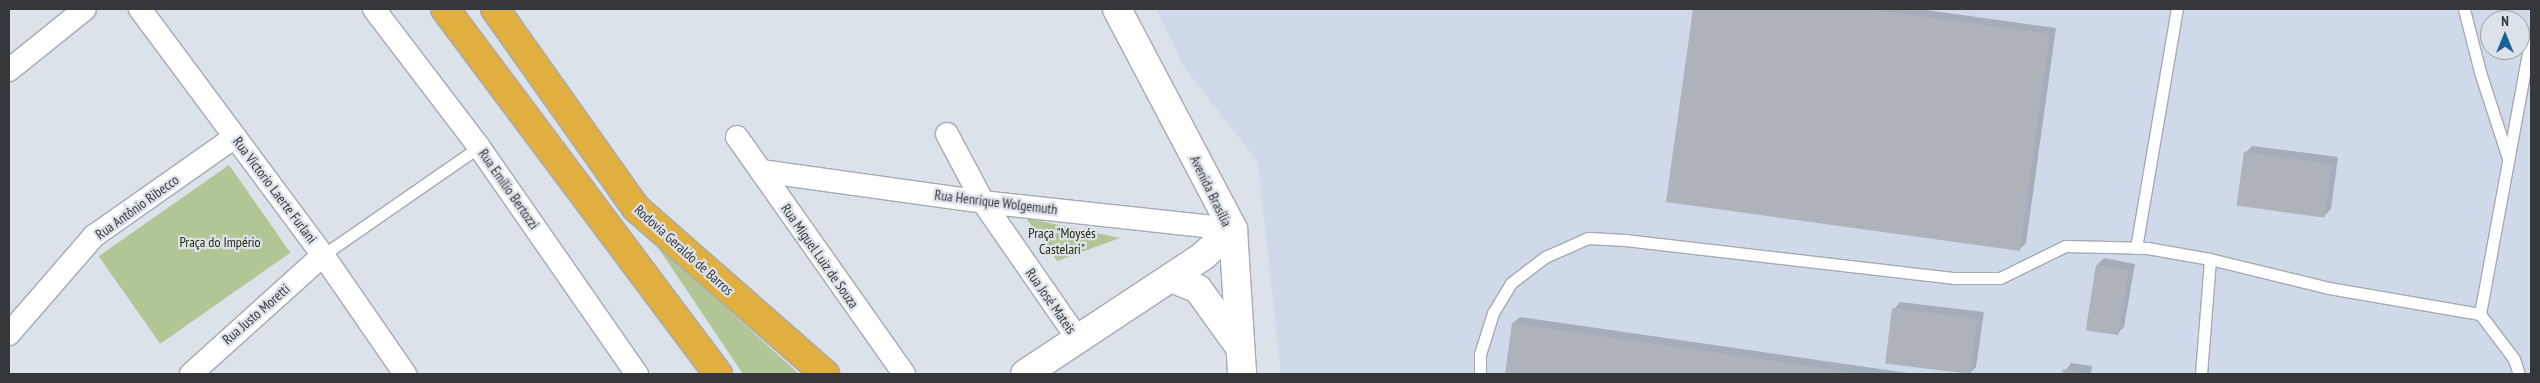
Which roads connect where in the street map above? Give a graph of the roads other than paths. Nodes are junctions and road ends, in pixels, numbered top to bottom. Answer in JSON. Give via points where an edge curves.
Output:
{"nodes":[{"id":1,"x":85,"y":9,"type":"edge"},
{"id":2,"x":140,"y":9,"type":"edge"},
{"id":3,"x":374,"y":9,"type":"edge"},
{"id":4,"x":445,"y":9,"type":"edge"},
{"id":5,"x":1117,"y":9,"type":"edge"},
{"id":6,"x":2177,"y":9,"type":"edge"},
{"id":7,"x":2464,"y":9,"type":"edge"},
{"id":8,"x":500,"y":13,"type":"edge"},
{"id":9,"x":2531,"y":36,"type":"edge"},
{"id":10,"x":9,"y":70,"type":"edge"},
{"id":11,"x":947,"y":134,"type":"dead end"},
{"id":12,"x":235,"y":136,"type":"junction"},
{"id":13,"x":737,"y":137,"type":"dead end"},
{"id":14,"x":479,"y":147,"type":"junction"},
{"id":15,"x":2509,"y":159,"type":"junction"},
{"id":16,"x":761,"y":171,"type":"junction"},
{"id":17,"x":983,"y":202,"type":"junction"},
{"id":18,"x":1233,"y":229,"type":"junction"},
{"id":19,"x":2136,"y":248,"type":"junction"},
{"id":20,"x":323,"y":255,"type":"junction"},
{"id":21,"x":2210,"y":259,"type":"junction"},
{"id":22,"x":1171,"y":278,"type":"junction"},
{"id":23,"x":2480,"y":314,"type":"junction"},
{"id":24,"x":9,"y":334,"type":"edge"},
{"id":25,"x":1078,"y":340,"type":"junction"},
{"id":26,"x":1238,"y":346,"type":"junction"},
{"id":27,"x":191,"y":374,"type":"edge"},
{"id":28,"x":405,"y":374,"type":"edge"},
{"id":29,"x":637,"y":374,"type":"edge"},
{"id":30,"x":718,"y":374,"type":"edge"},
{"id":31,"x":825,"y":374,"type":"edge"},
{"id":32,"x":904,"y":374,"type":"edge"},
{"id":33,"x":1025,"y":374,"type":"edge"},
{"id":34,"x":1242,"y":374,"type":"edge"},
{"id":35,"x":1480,"y":374,"type":"edge"},
{"id":36,"x":2201,"y":374,"type":"edge"},
{"id":37,"x":2519,"y":374,"type":"edge"}],
"edges":[{"from":1,"to":10,"type":"street"},
{"from":2,"to":12,"type":"street","name":"Rua Victorio Laerte Furlani"},
{"from":3,"to":14,"type":"street","name":"Rua Emílio Bertozzi"},
{"from":4,"to":30,"type":"highway"},
{"from":5,"to":18,"type":"main road","name":"Avenida Brasília"},
{"from":6,"to":19,"type":"lane"},
{"from":7,"to":15,"type":"lane","via":[[2480,72]]},
{"from":8,"to":31,"type":"highway","name":"Rodovia Geraldo de Barros","via":[[636,208]]},
{"from":9,"to":15,"type":"lane"},
{"from":11,"to":17,"type":"street","name":"Rua José Mateis"},
{"from":12,"to":20,"type":"street","name":"Rua Victorio Laerte Furlani"},
{"from":12,"to":24,"type":"street","name":"Rua Antônio Ribecco","via":[[94,236]]},
{"from":13,"to":16,"type":"street","name":"Rua Miguel Luiz de Souza"},
{"from":14,"to":20,"type":"lane"},
{"from":14,"to":29,"type":"street","name":"Rua Emílio Bertozzi"},
{"from":15,"to":23,"type":"lane"},
{"from":16,"to":17,"type":"street","name":"Rua Henrique Wolgemuth"},
{"from":16,"to":32,"type":"street","name":"Rua Miguel Luiz de Souza"},
{"from":17,"to":18,"type":"street","name":"Rua Henrique Wolgemuth"},
{"from":17,"to":25,"type":"street","name":"Rua José Mateis"},
{"from":18,"to":22,"type":"main road","name":"Avenida Brasília","via":[[1203,256]]},
{"from":18,"to":26,"type":"main road"},
{"from":19,"to":21,"type":"lane"},
{"from":19,"to":35,"type":"lane","via":[[2065,246],[2000,278],[1954,278],[1588,238],[1545,257],[1510,283],[1493,313],[1480,354]]},
{"from":20,"to":27,"type":"street","name":"Rua Justo Moretti"},
{"from":20,"to":28,"type":"street","name":"Rua Victorio Laerte Furlani"},
{"from":21,"to":23,"type":"lane","via":[[2329,288]]},
{"from":21,"to":36,"type":"lane"},
{"from":22,"to":25,"type":"main road","name":"Avenida Brasília"},
{"from":22,"to":26,"type":"main road","via":[[1198,289]]},
{"from":23,"to":37,"type":"lane","via":[[2514,359]]},
{"from":25,"to":33,"type":"main road","name":"Avenida Brasília"},
{"from":26,"to":34,"type":"main road"}]}
